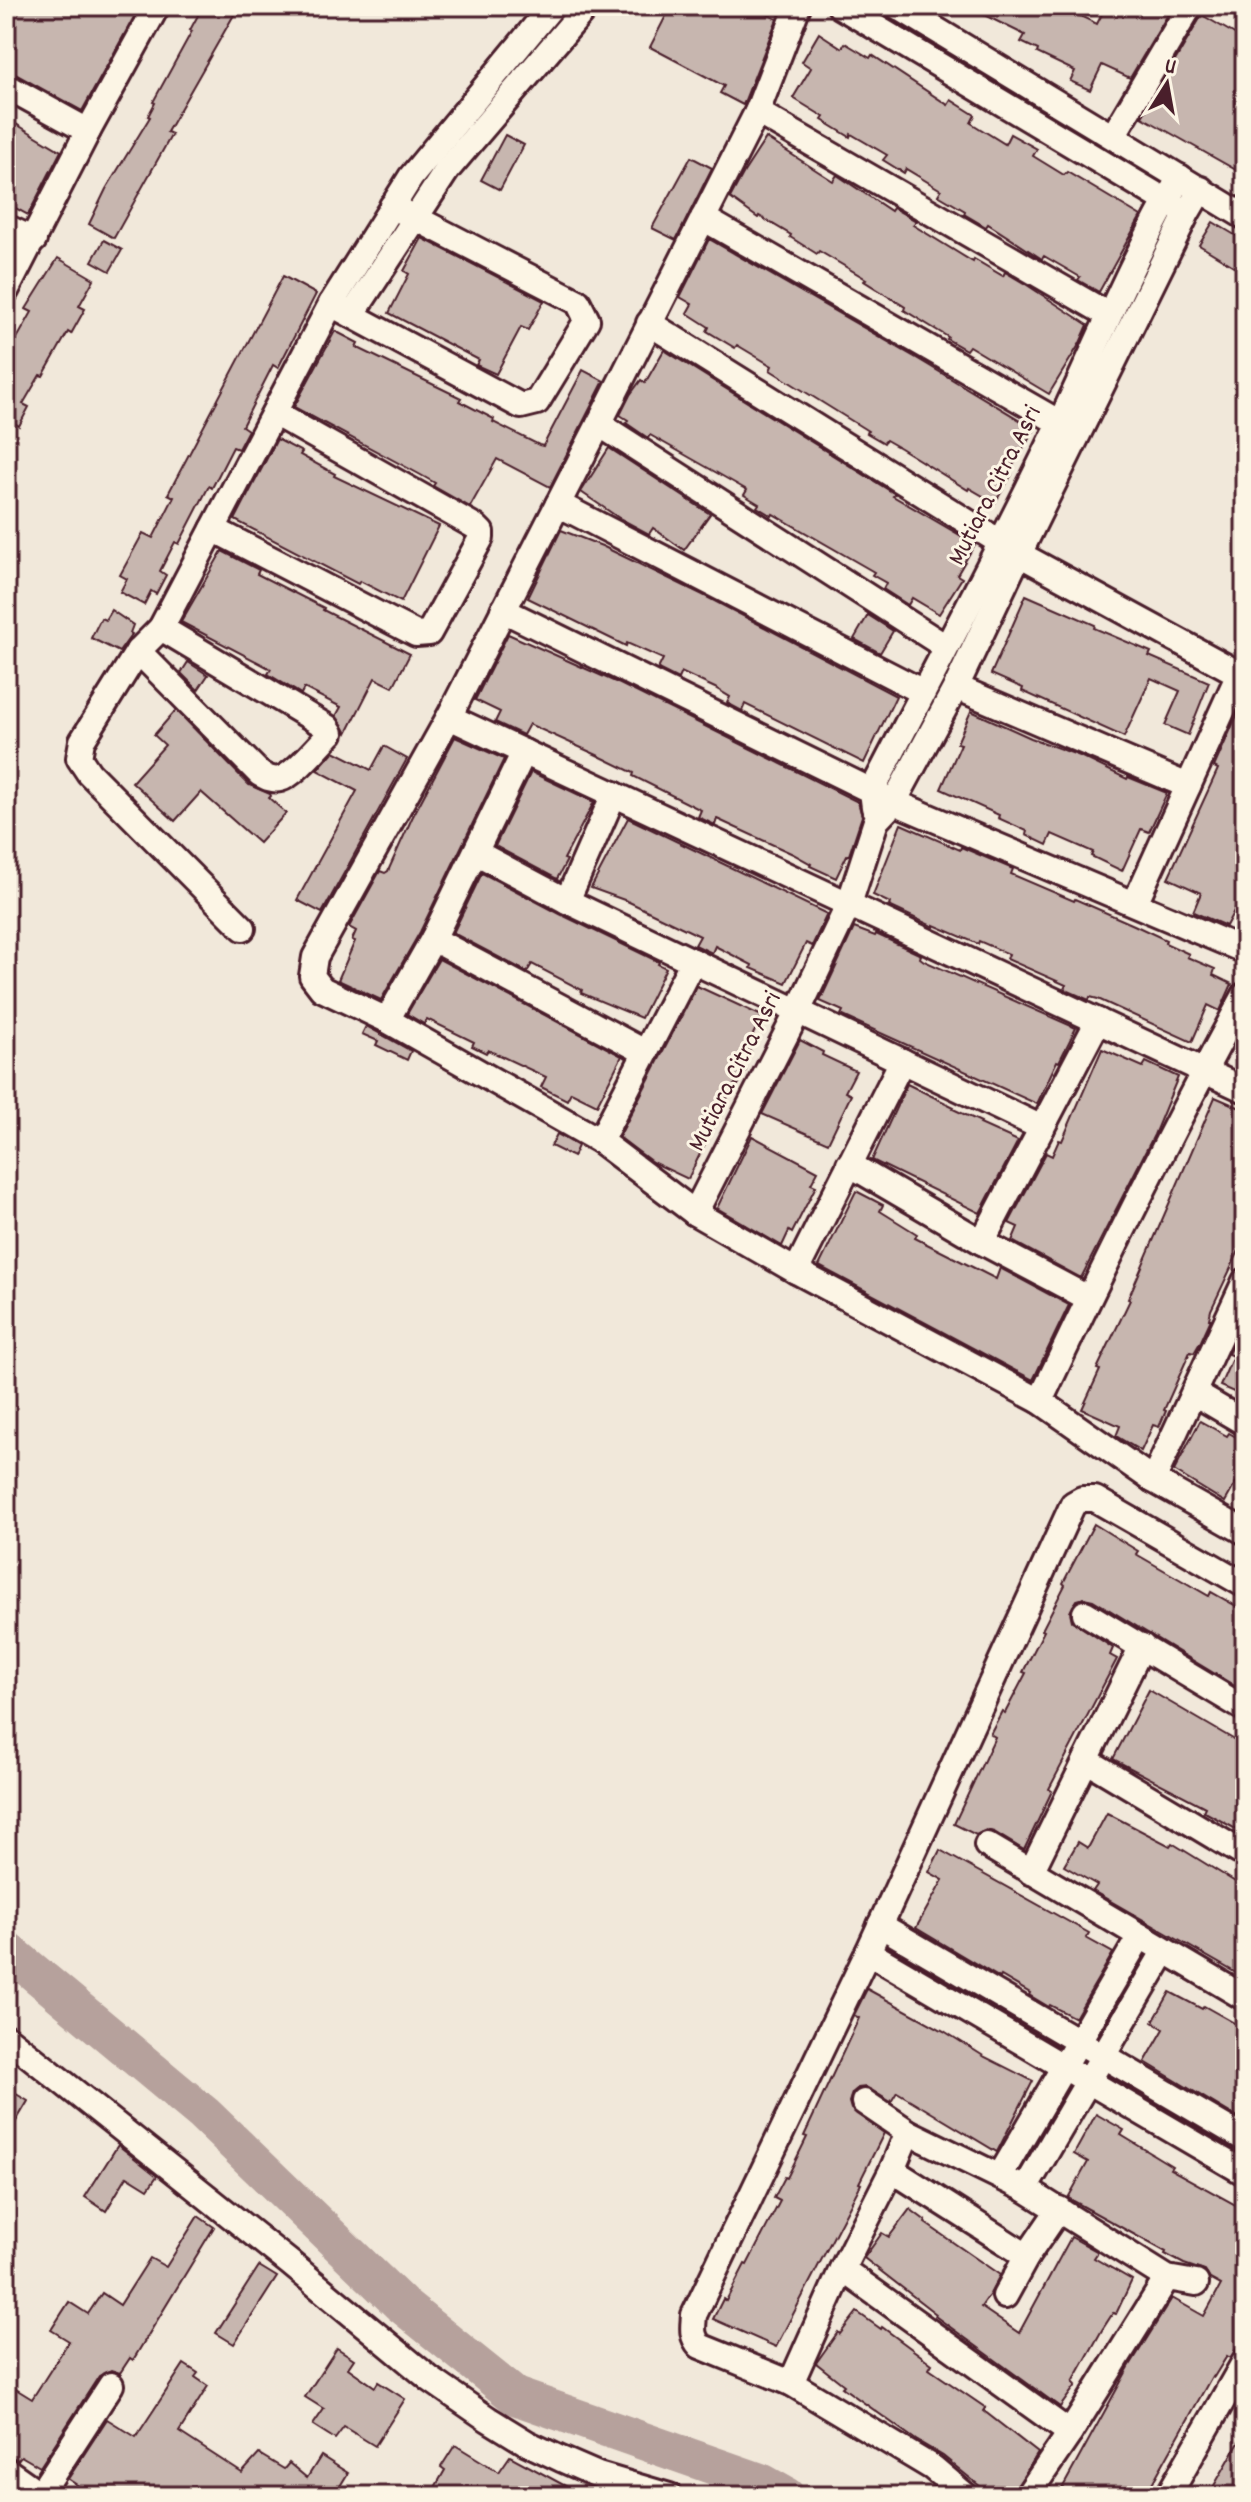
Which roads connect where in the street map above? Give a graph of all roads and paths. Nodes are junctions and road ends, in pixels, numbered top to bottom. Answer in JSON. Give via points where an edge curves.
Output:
{"nodes":[{"id":1,"x":157,"y":6,"type":"edge"},
{"id":2,"x":552,"y":6,"type":"edge"},
{"id":3,"x":587,"y":6,"type":"edge"},
{"id":4,"x":798,"y":6,"type":"edge"},
{"id":5,"x":840,"y":6,"type":"edge"},
{"id":6,"x":897,"y":6,"type":"edge"},
{"id":7,"x":1190,"y":6,"type":"edge"},
{"id":8,"x":6,"y":86,"type":"edge"},
{"id":9,"x":757,"y":112,"type":"junction"},
{"id":10,"x":88,"y":131,"type":"junction"},
{"id":11,"x":1113,"y":136,"type":"junction"},
{"id":12,"x":1180,"y":177,"type":"junction"},
{"id":13,"x":1201,"y":189,"type":"junction"},
{"id":14,"x":1166,"y":201,"type":"junction"},
{"id":15,"x":392,"y":206,"type":"junction"},
{"id":16,"x":1187,"y":213,"type":"junction"},
{"id":17,"x":1245,"y":217,"type":"edge"},
{"id":18,"x":415,"y":218,"type":"junction"},
{"id":19,"x":703,"y":218,"type":"junction"},
{"id":20,"x":6,"y":227,"type":"edge"},
{"id":21,"x":34,"y":240,"type":"junction"},
{"id":22,"x":13,"y":261,"type":"edge"},
{"id":23,"x":6,"y":291,"type":"edge"},
{"id":24,"x":342,"y":309,"type":"junction"},
{"id":25,"x":1109,"y":315,"type":"junction"},
{"id":26,"x":649,"y":323,"type":"junction"},
{"id":27,"x":274,"y":413,"type":"junction"},
{"id":28,"x":1060,"y":423,"type":"junction"},
{"id":29,"x":599,"y":424,"type":"junction"},
{"id":30,"x":558,"y":504,"type":"junction"},
{"id":31,"x":213,"y":529,"type":"junction"},
{"id":32,"x":1010,"y":547,"type":"junction"},
{"id":33,"x":503,"y":610,"type":"junction"},
{"id":34,"x":161,"y":628,"type":"junction"},
{"id":35,"x":946,"y":647,"type":"junction"},
{"id":36,"x":138,"y":651,"type":"junction"},
{"id":37,"x":1242,"y":676,"type":"edge"},
{"id":38,"x":956,"y":687,"type":"junction"},
{"id":39,"x":923,"y":692,"type":"junction"},
{"id":40,"x":449,"y":717,"type":"junction"},
{"id":41,"x":524,"y":752,"type":"junction"},
{"id":42,"x":1188,"y":786,"type":"junction"},
{"id":43,"x":872,"y":791,"type":"junction"},
{"id":44,"x":614,"y":794,"type":"junction"},
{"id":45,"x":894,"y":802,"type":"junction"},
{"id":46,"x":876,"y":821,"type":"junction"},
{"id":47,"x":477,"y":853,"type":"junction"},
{"id":48,"x":567,"y":901,"type":"junction"},
{"id":49,"x":1135,"y":903,"type":"junction"},
{"id":50,"x":849,"y":904,"type":"junction"},
{"id":51,"x":243,"y":928,"type":"dead end"},
{"id":52,"x":433,"y":939,"type":"junction"},
{"id":53,"x":1244,"y":956,"type":"edge"},
{"id":54,"x":693,"y":961,"type":"junction"},
{"id":55,"x":1245,"y":995,"type":"edge"},
{"id":56,"x":798,"y":1011,"type":"junction"},
{"id":57,"x":387,"y":1020,"type":"junction"},
{"id":58,"x":1098,"y":1021,"type":"junction"},
{"id":59,"x":645,"y":1052,"type":"junction"},
{"id":60,"x":902,"y":1061,"type":"junction"},
{"id":61,"x":1204,"y":1070,"type":"junction"},
{"id":62,"x":1245,"y":1090,"type":"edge"},
{"id":63,"x":1042,"y":1128,"type":"junction"},
{"id":64,"x":600,"y":1141,"type":"junction"},
{"id":65,"x":849,"y":1164,"type":"junction"},
{"id":66,"x":695,"y":1213,"type":"junction"},
{"id":67,"x":982,"y":1242,"type":"junction"},
{"id":68,"x":796,"y":1271,"type":"junction"},
{"id":69,"x":1245,"y":1281,"type":"edge"},
{"id":70,"x":1088,"y":1298,"type":"junction"},
{"id":71,"x":1238,"y":1314,"type":"edge"},
{"id":72,"x":1194,"y":1393,"type":"junction"},
{"id":73,"x":1040,"y":1401,"type":"junction"},
{"id":74,"x":1245,"y":1423,"type":"edge"},
{"id":75,"x":1153,"y":1480,"type":"junction"},
{"id":76,"x":1245,"y":1532,"type":"edge"},
{"id":77,"x":1245,"y":1585,"type":"edge"},
{"id":78,"x":1085,"y":1613,"type":"dead end"},
{"id":79,"x":1142,"y":1646,"type":"junction"},
{"id":80,"x":1245,"y":1709,"type":"edge"},
{"id":81,"x":1086,"y":1760,"type":"junction"},
{"id":82,"x":987,"y":1845,"type":"dead end"},
{"id":83,"x":1245,"y":1855,"type":"edge"},
{"id":84,"x":1031,"y":1872,"type":"junction"},
{"id":85,"x":880,"y":1925,"type":"junction"},
{"id":86,"x":1140,"y":1936,"type":"junction"},
{"id":87,"x":868,"y":1952,"type":"junction"},
{"id":88,"x":1164,"y":1952,"type":"junction"},
{"id":89,"x":1245,"y":1998,"type":"edge"},
{"id":90,"x":6,"y":2037,"type":"edge"},
{"id":91,"x":1079,"y":2041,"type":"junction"},
{"id":92,"x":1103,"y":2056,"type":"junction"},
{"id":93,"x":1065,"y":2066,"type":"junction"},
{"id":94,"x":1088,"y":2082,"type":"junction"},
{"id":95,"x":864,"y":2102,"type":"dead end"},
{"id":96,"x":908,"y":2132,"type":"junction"},
{"id":97,"x":1245,"y":2139,"type":"edge"},
{"id":98,"x":892,"y":2170,"type":"junction"},
{"id":99,"x":1245,"y":2173,"type":"edge"},
{"id":100,"x":1000,"y":2176,"type":"junction"},
{"id":101,"x":1025,"y":2189,"type":"junction"},
{"id":102,"x":1059,"y":2209,"type":"junction"},
{"id":103,"x":1027,"y":2256,"type":"junction"},
{"id":104,"x":842,"y":2269,"type":"junction"},
{"id":105,"x":1167,"y":2278,"type":"junction"},
{"id":106,"x":1196,"y":2283,"type":"dead end"},
{"id":107,"x":1005,"y":2296,"type":"dead end"},
{"id":108,"x":1245,"y":2361,"type":"edge"},
{"id":109,"x":791,"y":2383,"type":"junction"},
{"id":110,"x":111,"y":2385,"type":"dead end"},
{"id":111,"x":1070,"y":2433,"type":"junction"},
{"id":112,"x":6,"y":2470,"type":"edge"},
{"id":113,"x":656,"y":2494,"type":"edge"},
{"id":114,"x":42,"y":2495,"type":"edge"},
{"id":115,"x":966,"y":2496,"type":"edge"},
{"id":116,"x":1027,"y":2496,"type":"edge"},
{"id":117,"x":1168,"y":2496,"type":"edge"}],
"edges":[{"from":1,"to":10,"type":"street"},
{"from":2,"to":15,"type":"street"},
{"from":3,"to":18,"type":"street","via":[[447,170]]},
{"from":4,"to":9,"type":"street"},
{"from":5,"to":14,"type":"street"},
{"from":6,"to":11,"type":"street"},
{"from":7,"to":11,"type":"street"},
{"from":8,"to":10,"type":"street"},
{"from":9,"to":19,"type":"street"},
{"from":9,"to":25,"type":"street"},
{"from":10,"to":21,"type":"street"},
{"from":11,"to":12,"type":"street"},
{"from":12,"to":13,"type":"street"},
{"from":12,"to":14,"type":"street","name":"Mutiara Citra Asri"},
{"from":13,"to":16,"type":"street","name":"Mutiara Citra Asri"},
{"from":13,"to":17,"type":"street"},
{"from":14,"to":16,"type":"street"},
{"from":14,"to":25,"type":"street","name":"Mutiara Citra Asri"},
{"from":15,"to":18,"type":"street"},
{"from":15,"to":24,"type":"street"},
{"from":16,"to":32,"type":"street","name":"Mutiara Citra Asri"},
{"from":18,"to":24,"type":"street"},
{"from":18,"to":24,"type":"street","via":[[578,302],[587,320],[537,402],[521,406]]},
{"from":19,"to":26,"type":"street"},
{"from":19,"to":28,"type":"street"},
{"from":20,"to":21,"type":"street"},
{"from":21,"to":22,"type":"street"},
{"from":22,"to":23,"type":"street"},
{"from":24,"to":27,"type":"street"},
{"from":25,"to":28,"type":"street","name":"Mutiara Citra Asri"},
{"from":26,"to":29,"type":"street"},
{"from":26,"to":32,"type":"street"},
{"from":27,"to":31,"type":"street"},
{"from":27,"to":31,"type":"street","via":[[476,527],[481,538],[429,633],[416,634]]},
{"from":28,"to":32,"type":"street","name":"Mutiara Citra Asri"},
{"from":29,"to":30,"type":"street"},
{"from":29,"to":35,"type":"street"},
{"from":30,"to":33,"type":"street"},
{"from":30,"to":39,"type":"street"},
{"from":31,"to":34,"type":"street"},
{"from":32,"to":35,"type":"street","name":"Mutiara Citra Asri"},
{"from":32,"to":37,"type":"street"},
{"from":32,"to":38,"type":"street","name":"Mutiara Citra Asri"},
{"from":33,"to":40,"type":"street"},
{"from":33,"to":43,"type":"street"},
{"from":34,"to":36,"type":"street"},
{"from":34,"to":36,"type":"street","via":[[331,733],[290,774],[269,778]]},
{"from":35,"to":39,"type":"street","name":"Mutiara Citra Asri"},
{"from":36,"to":51,"type":"street","via":[[82,741],[80,763]]},
{"from":37,"to":42,"type":"street"},
{"from":38,"to":42,"type":"street"},
{"from":38,"to":45,"type":"street","name":"Mutiara Citra Asri"},
{"from":39,"to":43,"type":"street","name":"Mutiara Citra Asri"},
{"from":40,"to":41,"type":"street"},
{"from":40,"to":57,"type":"street","via":[[312,965],[312,976],[322,989]]},
{"from":41,"to":44,"type":"street"},
{"from":41,"to":47,"type":"street"},
{"from":42,"to":49,"type":"street"},
{"from":43,"to":45,"type":"street"},
{"from":43,"to":46,"type":"street","name":"Mutiara Citra Asri"},
{"from":44,"to":48,"type":"street"},
{"from":44,"to":50,"type":"street"},
{"from":45,"to":46,"type":"street","name":"Mutiara Citra Asri"},
{"from":45,"to":49,"type":"street"},
{"from":46,"to":50,"type":"street","name":"Mutiara Citra Asri"},
{"from":47,"to":48,"type":"street"},
{"from":47,"to":52,"type":"street"},
{"from":48,"to":54,"type":"street"},
{"from":49,"to":53,"type":"street"},
{"from":50,"to":56,"type":"street","name":"Mutiara Citra Asri"},
{"from":50,"to":58,"type":"street"},
{"from":52,"to":57,"type":"street"},
{"from":52,"to":59,"type":"street"},
{"from":54,"to":56,"type":"street"},
{"from":54,"to":59,"type":"street"},
{"from":55,"to":61,"type":"street"},
{"from":56,"to":60,"type":"street"},
{"from":56,"to":66,"type":"street","name":"Mutiara Citra Asri"},
{"from":57,"to":64,"type":"street"},
{"from":58,"to":61,"type":"street"},
{"from":58,"to":63,"type":"street"},
{"from":59,"to":64,"type":"street"},
{"from":60,"to":63,"type":"street"},
{"from":60,"to":65,"type":"street"},
{"from":61,"to":62,"type":"street"},
{"from":61,"to":70,"type":"street"},
{"from":63,"to":67,"type":"street"},
{"from":64,"to":66,"type":"street"},
{"from":65,"to":67,"type":"street"},
{"from":65,"to":68,"type":"street"},
{"from":66,"to":68,"type":"street"},
{"from":67,"to":70,"type":"street"},
{"from":68,"to":73,"type":"street"},
{"from":69,"to":71,"type":"street"},
{"from":70,"to":73,"type":"street"},
{"from":71,"to":72,"type":"street"},
{"from":72,"to":74,"type":"street"},
{"from":72,"to":75,"type":"street"},
{"from":73,"to":75,"type":"street"},
{"from":75,"to":76,"type":"street"},
{"from":77,"to":85,"type":"street","via":[[1095,1499],[1073,1504]]},
{"from":78,"to":79,"type":"street"},
{"from":79,"to":80,"type":"street"},
{"from":79,"to":81,"type":"street"},
{"from":81,"to":83,"type":"street"},
{"from":81,"to":84,"type":"street"},
{"from":82,"to":84,"type":"street"},
{"from":84,"to":86,"type":"street"},
{"from":85,"to":87,"type":"street"},
{"from":85,"to":91,"type":"street"},
{"from":86,"to":88,"type":"street"},
{"from":86,"to":91,"type":"street"},
{"from":87,"to":93,"type":"street"},
{"from":87,"to":109,"type":"street","via":[[694,2315],[692,2331],[700,2346]]},
{"from":88,"to":89,"type":"street"},
{"from":88,"to":92,"type":"street"},
{"from":90,"to":113,"type":"street","via":[[453,2395],[527,2443]]},
{"from":91,"to":92,"type":"street"},
{"from":91,"to":93,"type":"street"},
{"from":92,"to":94,"type":"street"},
{"from":92,"to":97,"type":"street"},
{"from":93,"to":94,"type":"street"},
{"from":93,"to":100,"type":"street"},
{"from":94,"to":99,"type":"street"},
{"from":94,"to":101,"type":"street"},
{"from":95,"to":96,"type":"street"},
{"from":96,"to":98,"type":"street"},
{"from":96,"to":100,"type":"street"},
{"from":98,"to":103,"type":"street"},
{"from":98,"to":104,"type":"street"},
{"from":100,"to":101,"type":"street"},
{"from":101,"to":102,"type":"street"},
{"from":102,"to":103,"type":"street"},
{"from":102,"to":105,"type":"street"},
{"from":103,"to":107,"type":"street"},
{"from":104,"to":109,"type":"street"},
{"from":104,"to":111,"type":"street"},
{"from":105,"to":106,"type":"street"},
{"from":105,"to":111,"type":"street"},
{"from":108,"to":117,"type":"street"},
{"from":109,"to":115,"type":"street","via":[[933,2468]]},
{"from":110,"to":114,"type":"street"},
{"from":111,"to":116,"type":"street"},
{"from":112,"to":114,"type":"street"}]}
